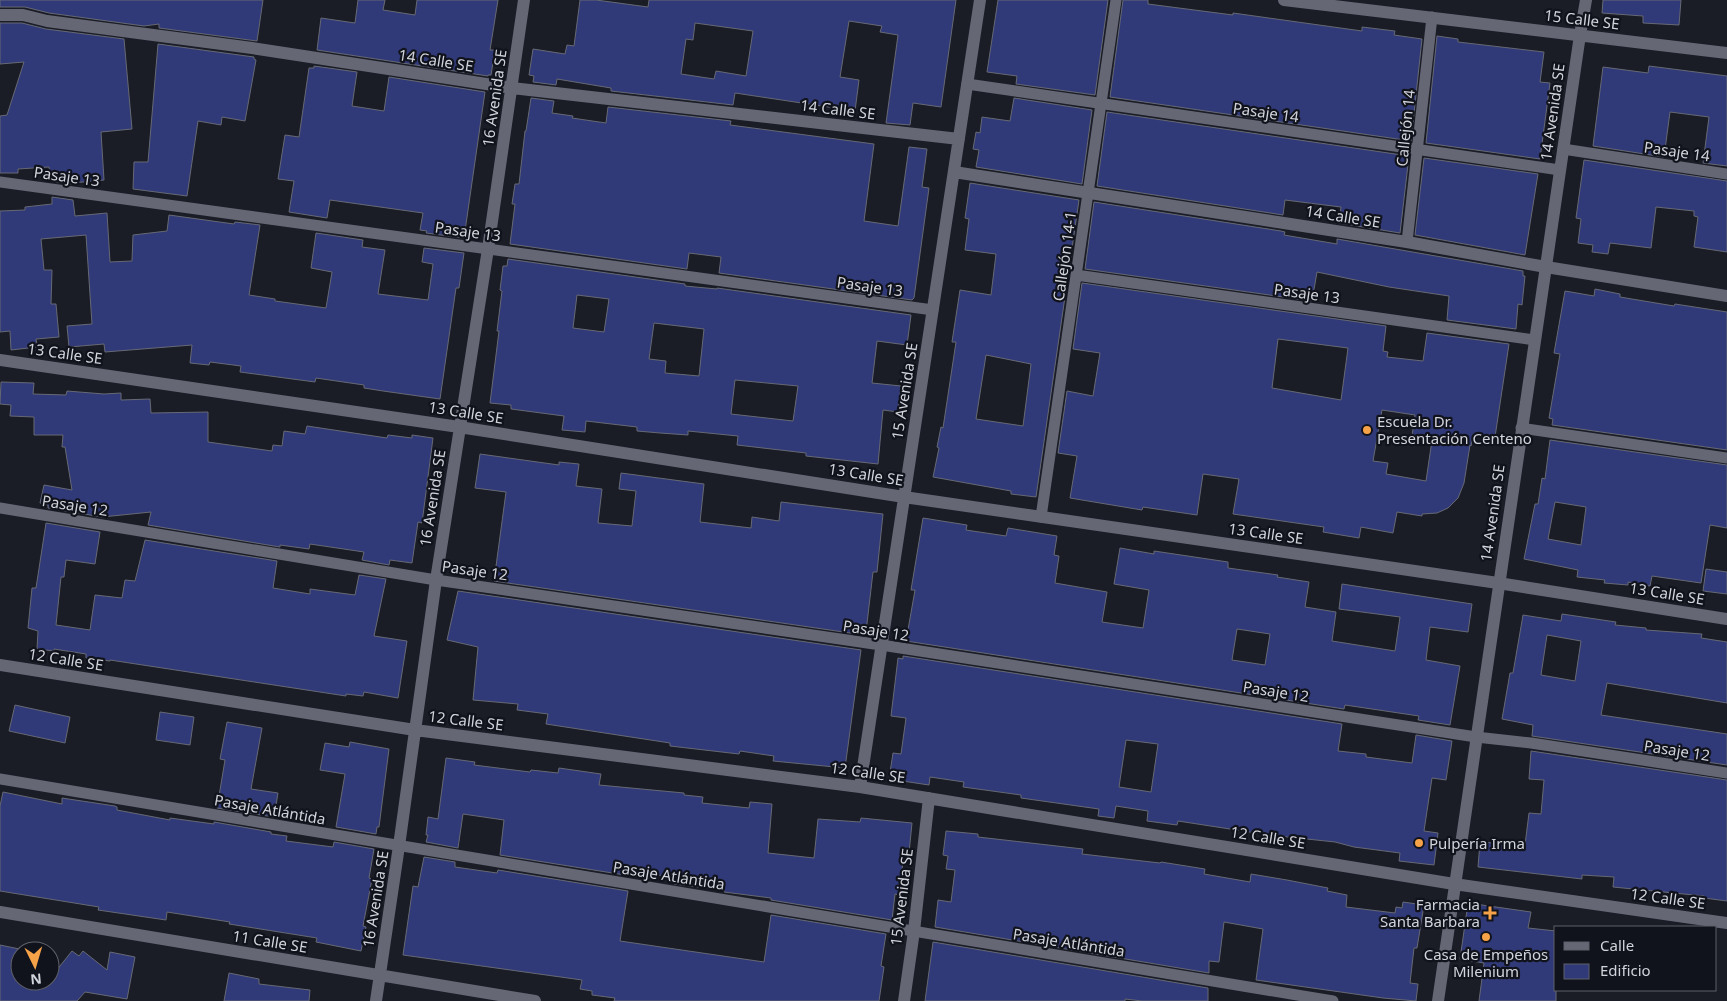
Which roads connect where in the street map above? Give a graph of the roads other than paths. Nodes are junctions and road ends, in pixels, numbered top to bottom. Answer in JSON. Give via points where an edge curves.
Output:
{"nodes":[{"id":1,"x":524,"y":0,"type":"edge"},
{"id":2,"x":980,"y":0,"type":"edge"},
{"id":3,"x":1116,"y":0,"type":"edge"},
{"id":4,"x":1284,"y":0,"type":"edge"},
{"id":5,"x":1586,"y":0,"type":"edge"},
{"id":6,"x":0,"y":15,"type":"edge"},
{"id":7,"x":1432,"y":18,"type":"junction"},
{"id":8,"x":1580,"y":35,"type":"junction"},
{"id":9,"x":1727,"y":53,"type":"edge"},
{"id":10,"x":967,"y":84,"type":"junction"},
{"id":11,"x":512,"y":88,"type":"junction"},
{"id":12,"x":1101,"y":103,"type":"junction"},
{"id":13,"x":959,"y":139,"type":"junction"},
{"id":14,"x":1418,"y":149,"type":"junction"},
{"id":15,"x":1563,"y":149,"type":"junction"},
{"id":16,"x":1560,"y":170,"type":"junction"},
{"id":17,"x":954,"y":172,"type":"junction"},
{"id":18,"x":1727,"y":174,"type":"edge"},
{"id":19,"x":0,"y":182,"type":"edge"},
{"id":20,"x":1088,"y":194,"type":"junction"},
{"id":21,"x":1407,"y":242,"type":"junction"},
{"id":22,"x":488,"y":249,"type":"junction"},
{"id":23,"x":1546,"y":267,"type":"junction"},
{"id":24,"x":1076,"y":275,"type":"junction"},
{"id":25,"x":1727,"y":296,"type":"edge"},
{"id":26,"x":933,"y":310,"type":"junction"},
{"id":27,"x":1535,"y":340,"type":"junction"},
{"id":28,"x":0,"y":360,"type":"edge"},
{"id":29,"x":459,"y":427,"type":"junction"},
{"id":30,"x":1522,"y":428,"type":"junction"},
{"id":31,"x":1727,"y":458,"type":"edge"},
{"id":32,"x":904,"y":497,"type":"junction"},
{"id":33,"x":0,"y":508,"type":"edge"},
{"id":34,"x":1041,"y":517,"type":"junction"},
{"id":35,"x":436,"y":580,"type":"junction"},
{"id":36,"x":1498,"y":583,"type":"junction"},
{"id":37,"x":1727,"y":619,"type":"edge"},
{"id":38,"x":881,"y":646,"type":"junction"},
{"id":39,"x":1,"y":666,"type":"edge"},
{"id":40,"x":415,"y":730,"type":"junction"},
{"id":41,"x":1476,"y":737,"type":"junction"},
{"id":42,"x":1727,"y":773,"type":"edge"},
{"id":43,"x":0,"y":779,"type":"edge"},
{"id":44,"x":860,"y":787,"type":"junction"},
{"id":45,"x":929,"y":798,"type":"junction"},
{"id":46,"x":399,"y":846,"type":"junction"},
{"id":47,"x":1454,"y":884,"type":"junction"},
{"id":48,"x":0,"y":912,"type":"edge"},
{"id":49,"x":1727,"y":923,"type":"edge"},
{"id":50,"x":914,"y":931,"type":"junction"},
{"id":51,"x":379,"y":975,"type":"junction"},
{"id":52,"x":376,"y":1001,"type":"edge"},
{"id":53,"x":535,"y":1001,"type":"edge"},
{"id":54,"x":904,"y":1001,"type":"edge"},
{"id":55,"x":1334,"y":1001,"type":"edge"},
{"id":56,"x":1438,"y":1001,"type":"edge"}],
"edges":[{"from":1,"to":11,"type":"street","name":"16 Avenida SE"},
{"from":2,"to":10,"type":"street","name":"15 Avenida SE"},
{"from":3,"to":12,"type":"lane","name":"Callejón 14-1"},
{"from":4,"to":7,"type":"street","name":"15 Calle SE"},
{"from":5,"to":8,"type":"street","name":"14 Avenida SE"},
{"from":6,"to":11,"type":"street","name":"14 Calle SE","via":[[22,15]]},
{"from":7,"to":8,"type":"street","name":"15 Calle SE"},
{"from":7,"to":14,"type":"lane","name":"Callejón 14"},
{"from":8,"to":9,"type":"street","name":"15 Calle SE"},
{"from":8,"to":15,"type":"street","name":"14 Avenida SE"},
{"from":10,"to":12,"type":"lane","name":"Pasaje 14"},
{"from":10,"to":13,"type":"street","name":"15 Avenida SE"},
{"from":11,"to":13,"type":"street","name":"14 Calle SE"},
{"from":11,"to":22,"type":"street","name":"16 Avenida SE"},
{"from":12,"to":14,"type":"lane","name":"Pasaje 14"},
{"from":12,"to":20,"type":"lane","name":"Callejón 14-1"},
{"from":13,"to":17,"type":"street","name":"15 Avenida SE"},
{"from":14,"to":16,"type":"lane","name":"Pasaje 14"},
{"from":14,"to":21,"type":"lane","name":"Callejón 14"},
{"from":15,"to":16,"type":"street","name":"14 Avenida SE"},
{"from":15,"to":18,"type":"lane","name":"Pasaje 14"},
{"from":16,"to":23,"type":"street","name":"14 Avenida SE"},
{"from":17,"to":20,"type":"street","name":"14 Calle SE"},
{"from":17,"to":26,"type":"street","name":"15 Avenida SE"},
{"from":19,"to":22,"type":"lane","name":"Pasaje 13"},
{"from":20,"to":21,"type":"street","name":"14 Calle SE"},
{"from":20,"to":24,"type":"lane","name":"Callejón 14-1"},
{"from":21,"to":23,"type":"street","name":"14 Calle SE"},
{"from":22,"to":26,"type":"lane","name":"Pasaje 13"},
{"from":22,"to":29,"type":"street","name":"16 Avenida SE"},
{"from":23,"to":25,"type":"street","name":"14 Calle SE"},
{"from":23,"to":27,"type":"street","name":"14 Avenida SE"},
{"from":24,"to":27,"type":"lane","name":"Pasaje 13"},
{"from":24,"to":34,"type":"lane","name":"Callejón 14-1"},
{"from":26,"to":32,"type":"street","name":"15 Avenida SE"},
{"from":27,"to":30,"type":"street","name":"14 Avenida SE"},
{"from":28,"to":29,"type":"street","name":"13 Calle SE"},
{"from":29,"to":32,"type":"street","name":"13 Calle SE"},
{"from":29,"to":35,"type":"street","name":"16 Avenida SE"},
{"from":30,"to":31,"type":"lane"},
{"from":30,"to":36,"type":"street","name":"14 Avenida SE"},
{"from":32,"to":34,"type":"street","name":"13 Calle SE"},
{"from":32,"to":38,"type":"street","name":"15 Avenida SE"},
{"from":33,"to":35,"type":"lane","name":"Pasaje 12"},
{"from":34,"to":36,"type":"street","name":"13 Calle SE"},
{"from":35,"to":38,"type":"lane","name":"Pasaje 12"},
{"from":35,"to":40,"type":"street","name":"16 Avenida SE"},
{"from":36,"to":37,"type":"street","name":"13 Calle SE"},
{"from":36,"to":41,"type":"street","name":"14 Avenida SE"},
{"from":38,"to":41,"type":"lane","name":"Pasaje 12"},
{"from":38,"to":44,"type":"street","name":"15 Avenida SE"},
{"from":39,"to":40,"type":"street","name":"12 Calle SE"},
{"from":40,"to":44,"type":"street","name":"12 Calle SE"},
{"from":40,"to":46,"type":"street","name":"16 Avenida SE"},
{"from":41,"to":42,"type":"lane","name":"Pasaje 12"},
{"from":41,"to":47,"type":"street","name":"14 Avenida SE"},
{"from":43,"to":46,"type":"lane","name":"Pasaje Atlántida"},
{"from":44,"to":45,"type":"street","name":"12 Calle SE"},
{"from":45,"to":47,"type":"street","name":"12 Calle SE"},
{"from":45,"to":50,"type":"street","name":"15 Avenida SE"},
{"from":46,"to":50,"type":"lane","name":"Pasaje Atlántida"},
{"from":46,"to":51,"type":"street","name":"16 Avenida SE"},
{"from":47,"to":49,"type":"street","name":"12 Calle SE"},
{"from":47,"to":56,"type":"street","name":"14 Avenida SE"},
{"from":48,"to":51,"type":"street","name":"11 Calle SE"},
{"from":50,"to":54,"type":"street","name":"15 Avenida SE"},
{"from":50,"to":55,"type":"lane","name":"Pasaje Atlántida"},
{"from":51,"to":52,"type":"street","name":"16 Avenida SE"},
{"from":51,"to":53,"type":"street","name":"11 Calle SE"}]}
